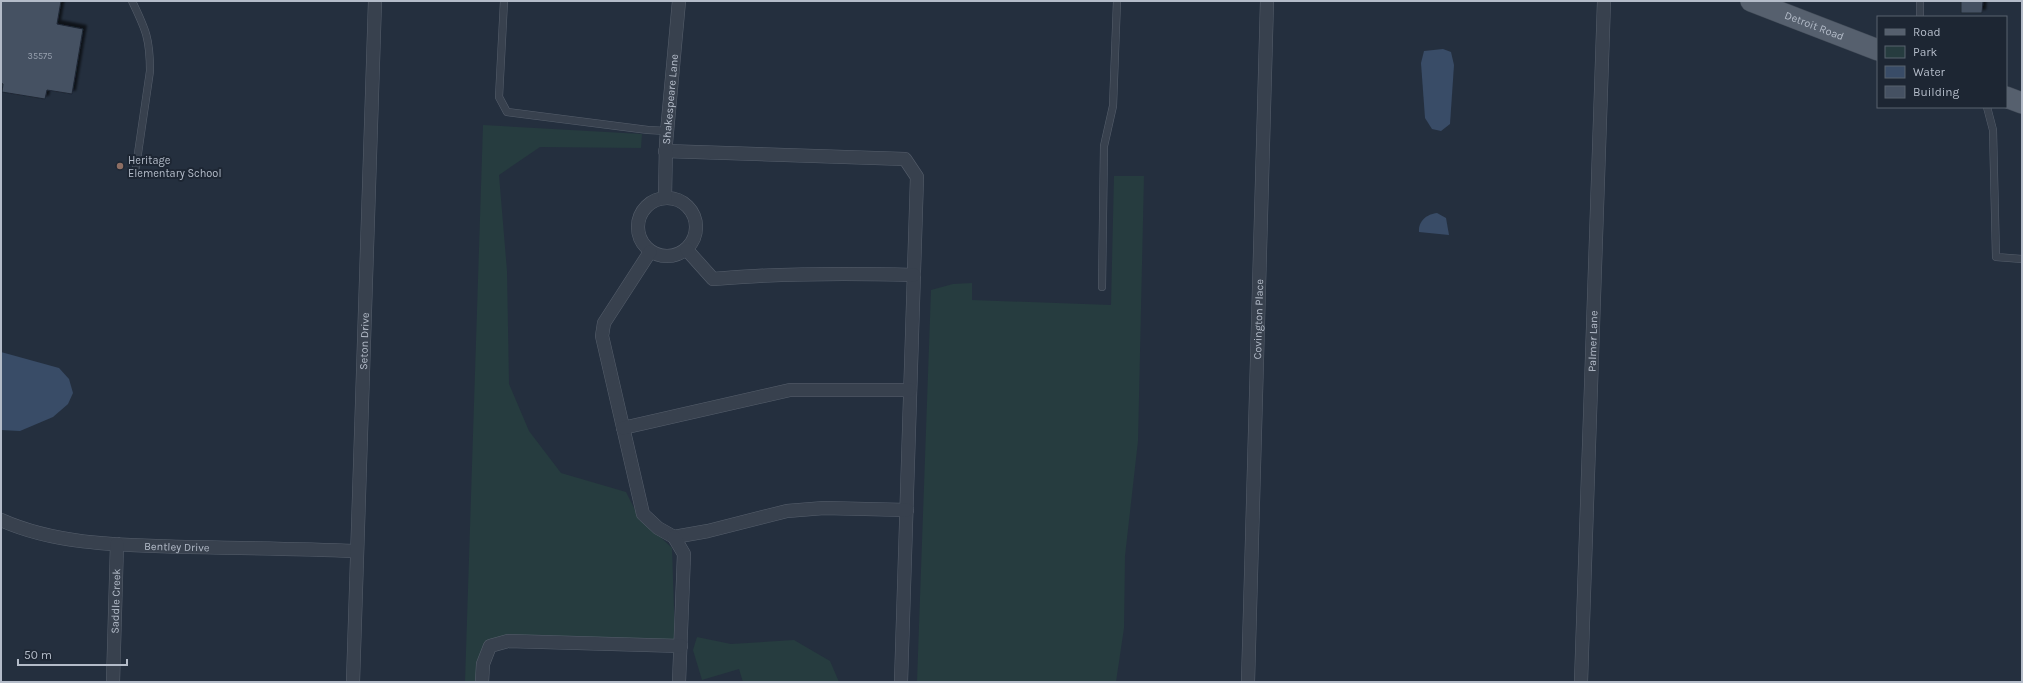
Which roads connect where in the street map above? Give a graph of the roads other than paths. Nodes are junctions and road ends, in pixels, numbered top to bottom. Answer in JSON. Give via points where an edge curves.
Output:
{"nodes":[{"id":1,"x":132,"y":1,"type":"edge"},
{"id":2,"x":375,"y":1,"type":"edge"},
{"id":3,"x":504,"y":1,"type":"edge"},
{"id":4,"x":679,"y":1,"type":"edge"},
{"id":5,"x":1117,"y":1,"type":"edge"},
{"id":6,"x":1267,"y":1,"type":"edge"},
{"id":7,"x":1604,"y":1,"type":"edge"},
{"id":8,"x":1751,"y":1,"type":"edge"},
{"id":9,"x":1920,"y":1,"type":"edge"},
{"id":10,"x":1920,"y":16,"type":"edge"},
{"id":11,"x":1877,"y":50,"type":"edge"},
{"id":12,"x":2007,"y":97,"type":"edge"},
{"id":13,"x":2022,"y":103,"type":"edge"},
{"id":14,"x":1987,"y":108,"type":"edge"},
{"id":15,"x":667,"y":130,"type":"junction"},
{"id":16,"x":665,"y":151,"type":"junction"},
{"id":17,"x":136,"y":167,"type":"dead end"},
{"id":18,"x":666,"y":198,"type":"junction"},
{"id":19,"x":687,"y":250,"type":"junction"},
{"id":20,"x":650,"y":252,"type":"junction"},
{"id":21,"x":2022,"y":259,"type":"edge"},
{"id":22,"x":914,"y":276,"type":"junction"},
{"id":23,"x":1102,"y":287,"type":"dead end"},
{"id":24,"x":910,"y":390,"type":"junction"},
{"id":25,"x":623,"y":428,"type":"junction"},
{"id":26,"x":907,"y":510,"type":"junction"},
{"id":27,"x":1,"y":520,"type":"edge"},
{"id":28,"x":674,"y":536,"type":"junction"},
{"id":29,"x":117,"y":544,"type":"junction"},
{"id":30,"x":356,"y":551,"type":"junction"},
{"id":31,"x":681,"y":646,"type":"junction"},
{"id":32,"x":113,"y":682,"type":"edge"},
{"id":33,"x":353,"y":682,"type":"edge"},
{"id":34,"x":482,"y":682,"type":"edge"},
{"id":35,"x":679,"y":682,"type":"edge"},
{"id":36,"x":901,"y":682,"type":"edge"},
{"id":37,"x":1248,"y":682,"type":"edge"},
{"id":38,"x":1580,"y":682,"type":"edge"}],
"edges":[{"from":1,"to":17,"type":"lane","via":[[149,41],[150,64]]},
{"from":2,"to":30,"type":"street","name":"Seton Drive"},
{"from":3,"to":15,"type":"lane","via":[[499,97],[507,112],[648,130]]},
{"from":4,"to":15,"type":"street","name":"Shakespeare Lane"},
{"from":5,"to":23,"type":"lane","via":[[1113,106],[1104,146]]},
{"from":6,"to":37,"type":"street","name":"Covington Place"},
{"from":7,"to":38,"type":"street","name":"Palmer Lane"},
{"from":8,"to":11,"type":"main road","name":"Detroit Road"},
{"from":9,"to":10,"type":"lane"},
{"from":12,"to":13,"type":"main road"},
{"from":14,"to":21,"type":"lane","via":[[1994,130],[1996,257]]},
{"from":15,"to":16,"type":"street","name":"Shakespeare Lane"},
{"from":16,"to":18,"type":"street","name":"Shakespeare Lane"},
{"from":16,"to":22,"type":"street","via":[[905,159],[917,177]]},
{"from":18,"to":19,"type":"street","via":[[680,201],[694,214],[696,236]]},
{"from":18,"to":20,"type":"street","via":[[653,201],[646,206],[639,221],[642,245]]},
{"from":19,"to":20,"type":"street","via":[[669,256]]},
{"from":19,"to":22,"type":"street","via":[[712,279],[841,272]]},
{"from":20,"to":25,"type":"street","via":[[604,323],[602,336]]},
{"from":22,"to":24,"type":"street"},
{"from":24,"to":25,"type":"street","via":[[790,390]]},
{"from":24,"to":26,"type":"street"},
{"from":25,"to":28,"type":"street","via":[[643,514],[658,528]]},
{"from":26,"to":28,"type":"street","via":[[824,508],[787,511],[708,531]]},
{"from":26,"to":36,"type":"street"},
{"from":27,"to":29,"type":"street","name":"Bentley Drive","via":[[44,534]]},
{"from":28,"to":31,"type":"street","via":[[684,554]]},
{"from":29,"to":30,"type":"street","name":"Bentley Drive"},
{"from":29,"to":32,"type":"street","name":"Saddle Creek"},
{"from":30,"to":33,"type":"street","name":"Seton Drive"},
{"from":31,"to":34,"type":"street","via":[[508,641],[490,646],[483,664]]},
{"from":31,"to":35,"type":"street"}]}
